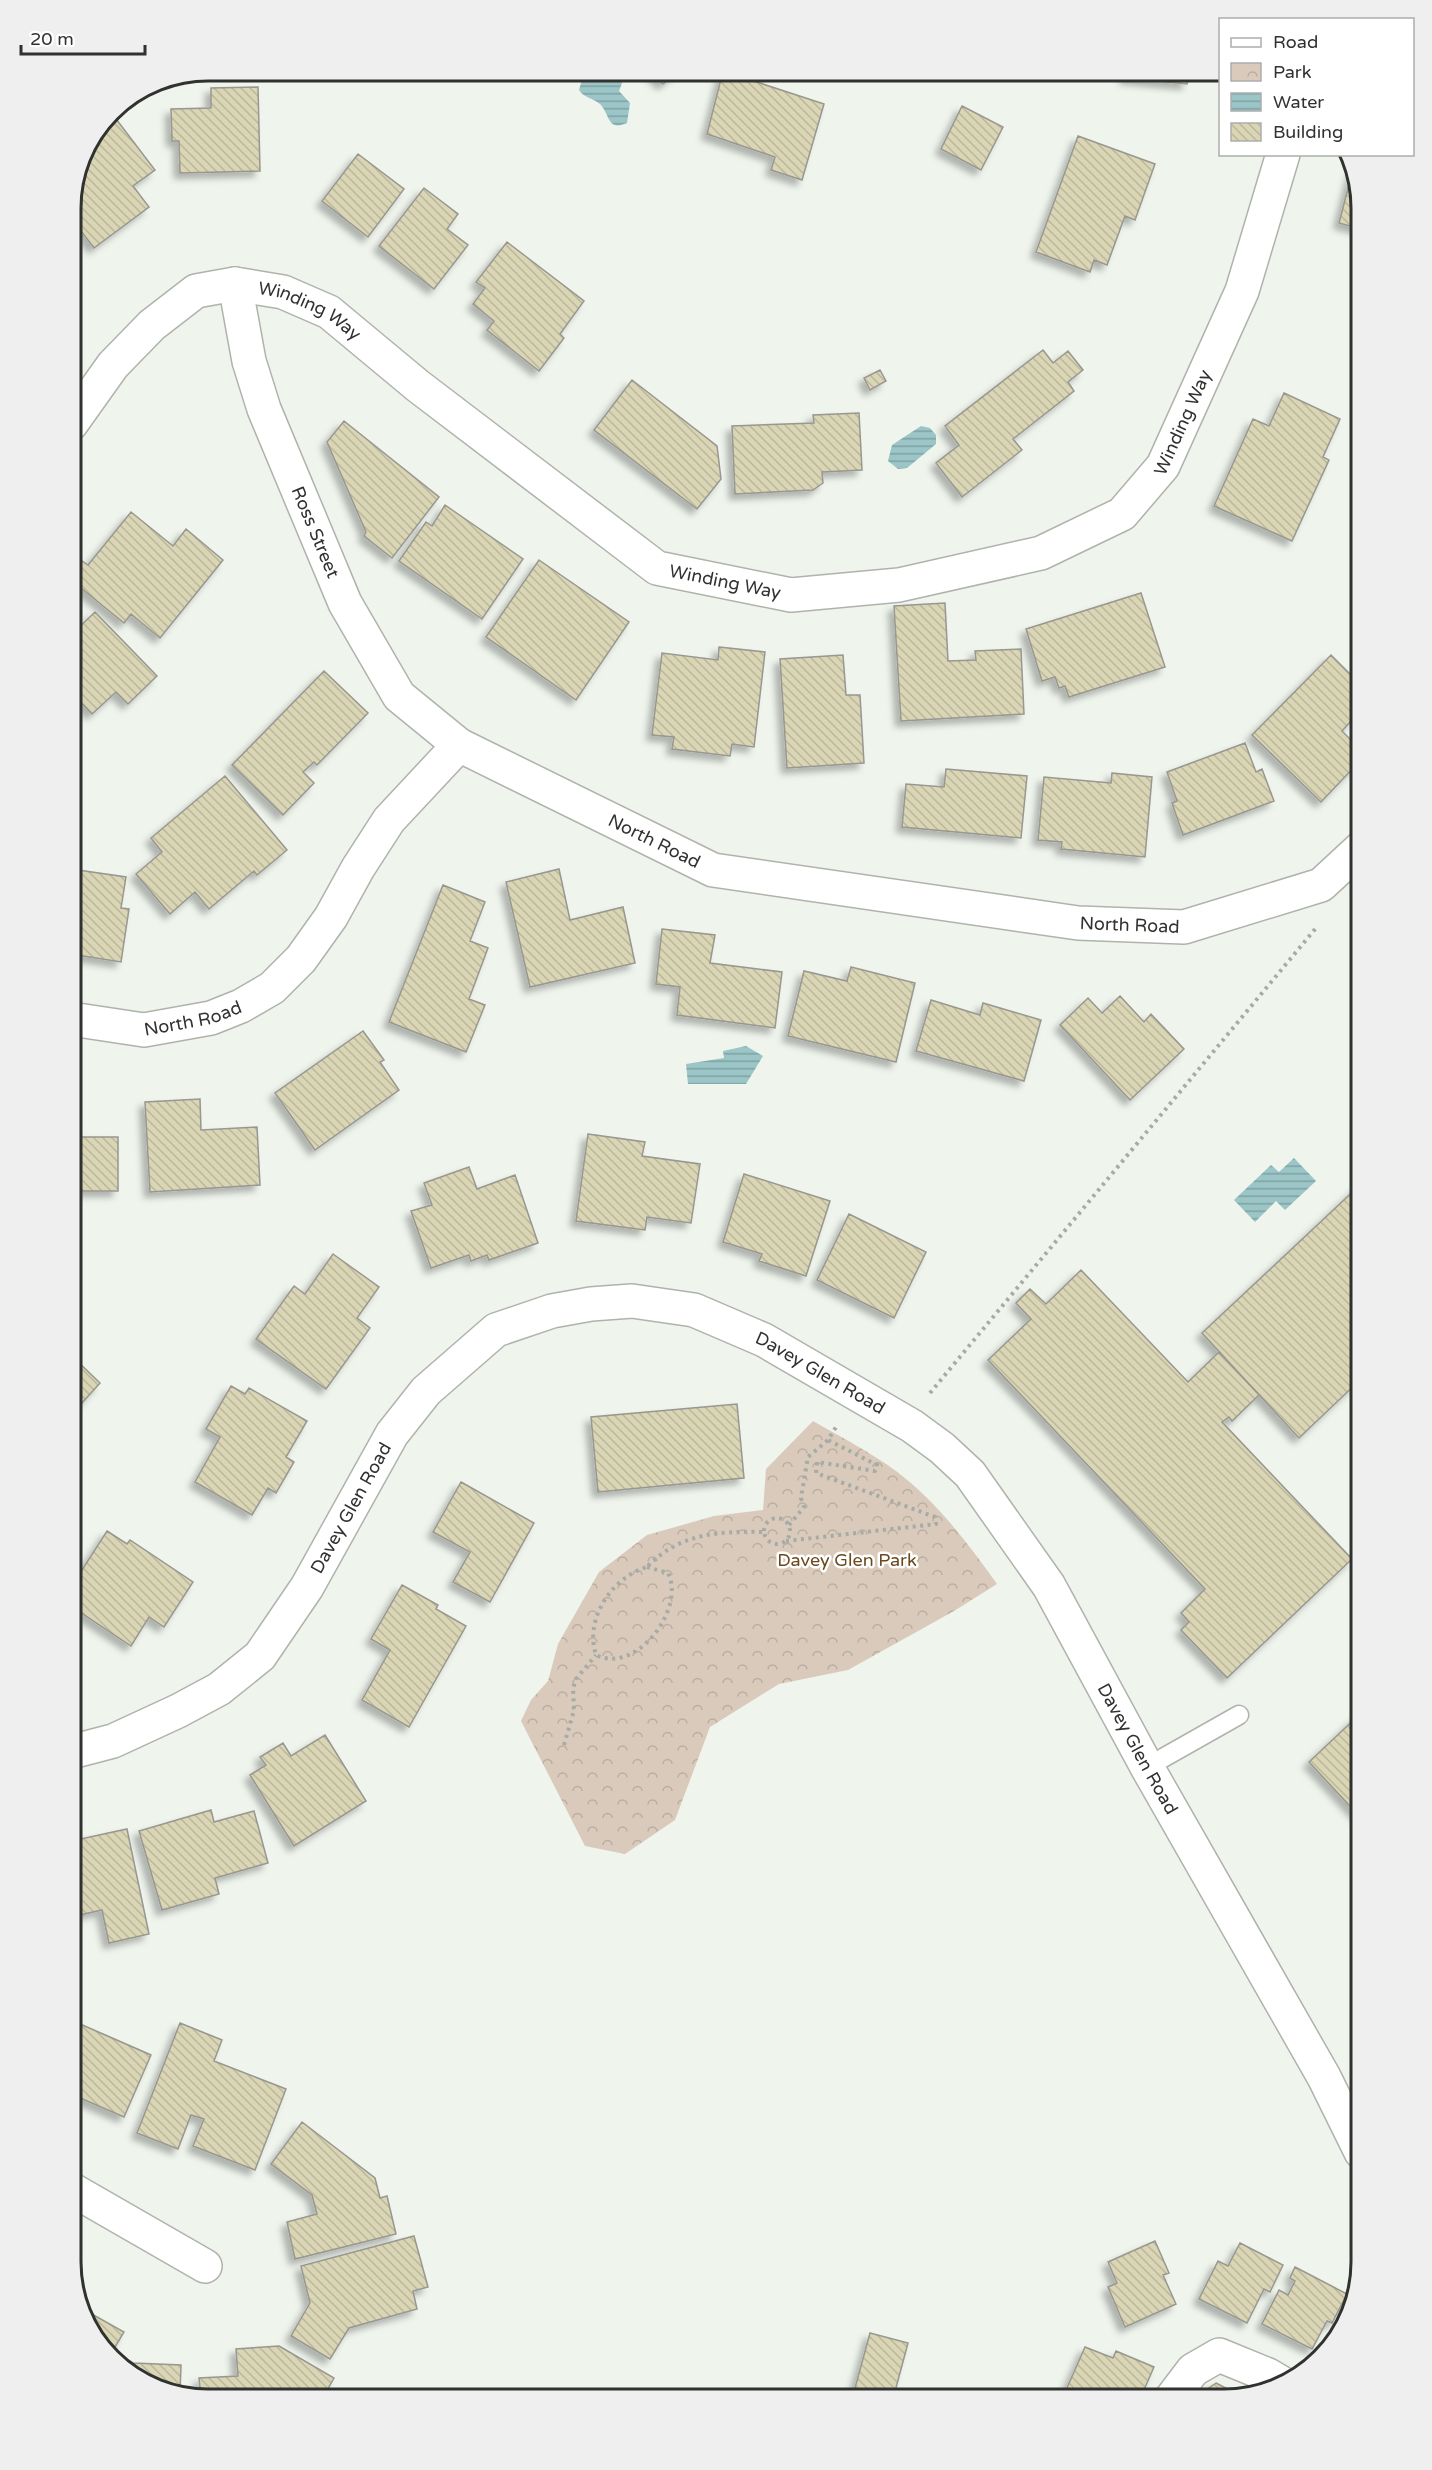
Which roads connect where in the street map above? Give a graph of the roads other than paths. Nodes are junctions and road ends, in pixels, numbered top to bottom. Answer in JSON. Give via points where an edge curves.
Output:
{"nodes":[{"id":1,"x":1282,"y":156,"type":"edge"},
{"id":2,"x":235,"y":284,"type":"junction"},
{"id":3,"x":81,"y":410,"type":"edge"},
{"id":4,"x":459,"y":745,"type":"junction"},
{"id":5,"x":1351,"y":858,"type":"edge"},
{"id":6,"x":81,"y":1021,"type":"edge"},
{"id":7,"x":1239,"y":1715,"type":"dead end"},
{"id":8,"x":81,"y":1749,"type":"edge"},
{"id":9,"x":1147,"y":1767,"type":"junction"},
{"id":10,"x":1351,"y":2131,"type":"edge"},
{"id":11,"x":81,"y":2195,"type":"edge"},
{"id":12,"x":205,"y":2266,"type":"dead end"},
{"id":13,"x":1274,"y":2378,"type":"edge"},
{"id":14,"x":1179,"y":2389,"type":"edge"}],
"edges":[{"from":1,"to":2,"type":"street","name":"Winding Way","via":[[1242,291],[1163,466],[1122,514],[1041,553],[899,585],[791,595],[657,568],[418,386],[329,312],[283,292]]},
{"from":2,"to":3,"type":"street","name":"Winding Way","via":[[195,291],[152,325],[113,366]]},
{"from":2,"to":4,"type":"street","name":"Ross Street","via":[[249,361],[264,409],[345,603],[399,696]]},
{"from":4,"to":5,"type":"street","name":"North Road","via":[[713,870],[1078,923],[1184,927],[1321,885]]},
{"from":4,"to":6,"type":"street","name":"North Road","via":[[388,820],[332,917],[301,959],[272,988],[210,1018],[144,1030]]},
{"from":7,"to":9,"type":"lane"},
{"from":8,"to":9,"type":"street","name":"Davey Glen Road","via":[[113,1741],[178,1711],[219,1689],[260,1656],[307,1587],[393,1434],[426,1391],[496,1330],[552,1311],[632,1301],[694,1310],[764,1340],[912,1426],[942,1448],[970,1474],[1049,1586]]},
{"from":9,"to":10,"type":"street","name":"Davey Glen Road"},
{"from":11,"to":12,"type":"street"},
{"from":13,"to":14,"type":"street","via":[[1219,2355],[1193,2370]]}]}
